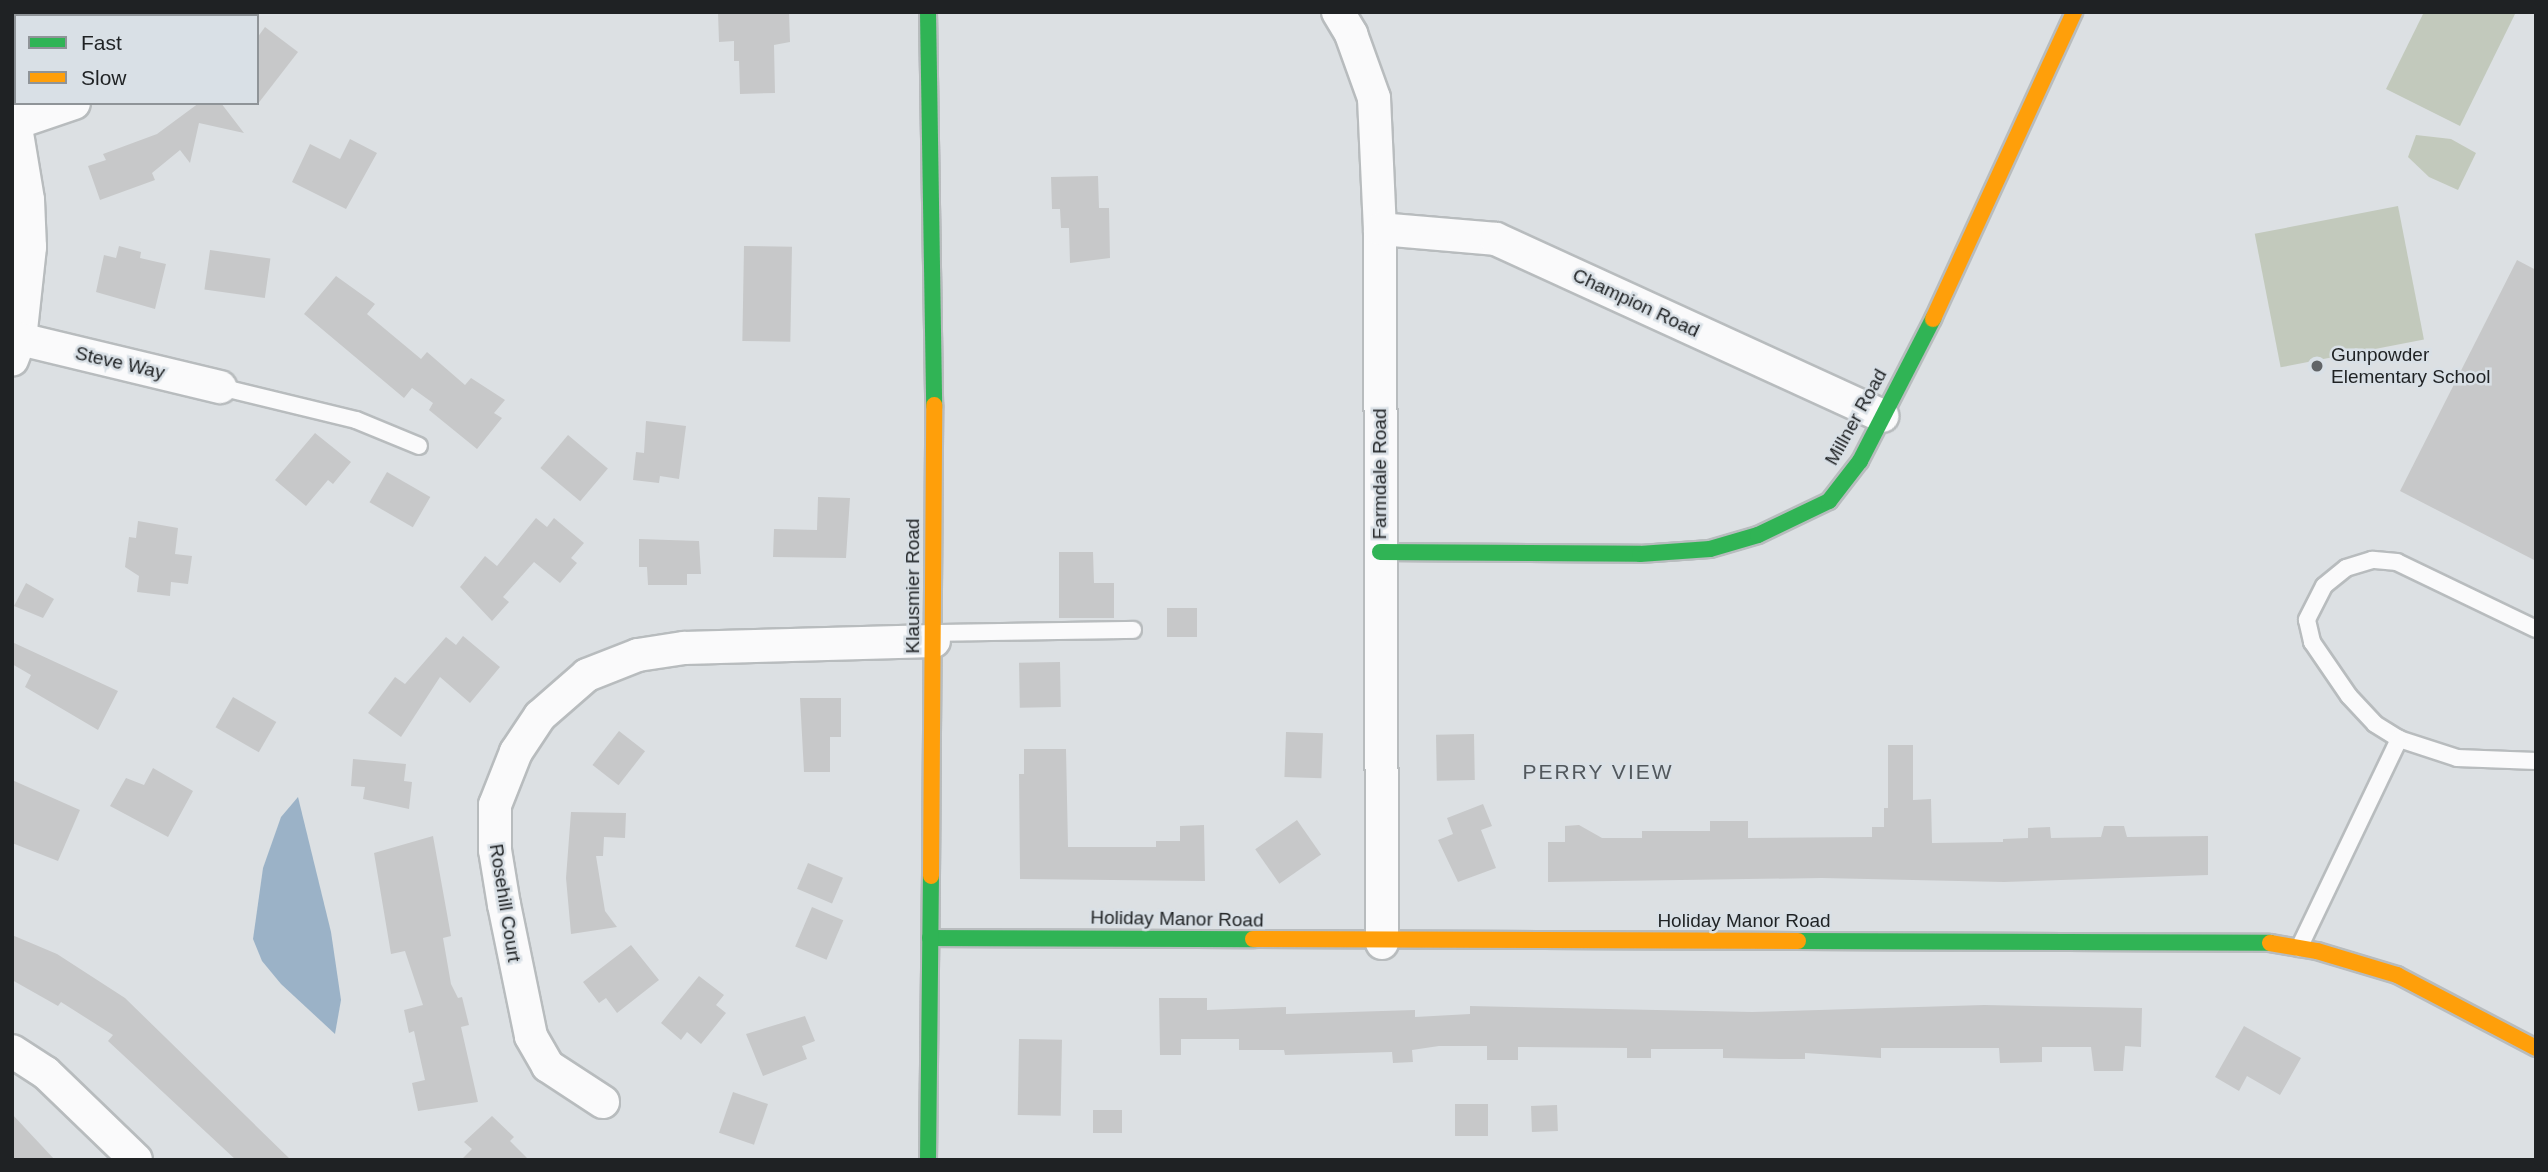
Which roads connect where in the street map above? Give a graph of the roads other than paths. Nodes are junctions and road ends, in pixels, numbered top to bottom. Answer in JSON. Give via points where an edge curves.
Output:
{"nodes":[{"id":1,"x":928,"y":12,"type":"edge"},
{"id":2,"x":1338,"y":12,"type":"edge"},
{"id":3,"x":2074,"y":12,"type":"edge"},
{"id":4,"x":61,"y":105,"type":"edge"},
{"id":5,"x":15,"y":112,"type":"edge"},
{"id":6,"x":1380,"y":229,"type":"junction"},
{"id":7,"x":16,"y":350,"type":"edge"},
{"id":8,"x":220,"y":387,"type":"joint"},
{"id":9,"x":1882,"y":416,"type":"junction"},
{"id":10,"x":419,"y":446,"type":"dead end"},
{"id":11,"x":1380,"y":552,"type":"junction"},
{"id":12,"x":2536,"y":629,"type":"edge"},
{"id":13,"x":1133,"y":630,"type":"dead end"},
{"id":14,"x":934,"y":637,"type":"junction"},
{"id":15,"x":2399,"y":739,"type":"junction"},
{"id":16,"x":2536,"y":761,"type":"edge"},
{"id":17,"x":930,"y":938,"type":"junction"},
{"id":18,"x":1382,"y":943,"type":"junction"},
{"id":19,"x":2299,"y":948,"type":"junction"},
{"id":20,"x":2536,"y":1048,"type":"edge"},
{"id":21,"x":12,"y":1051,"type":"edge"},
{"id":22,"x":603,"y":1102,"type":"dead end"},
{"id":23,"x":136,"y":1160,"type":"edge"},
{"id":24,"x":928,"y":1160,"type":"edge"}],
"edges":[{"from":1,"to":14,"type":"street","name":"Klausmier Road"},
{"from":2,"to":6,"type":"street","name":"Farmdale Road","via":[[1374,98]]},
{"from":3,"to":9,"type":"street","name":"Millner Road","via":[[1961,266]]},
{"from":4,"to":5,"type":"street"},
{"from":5,"to":7,"type":"street","via":[[30,247]]},
{"from":6,"to":9,"type":"street","name":"Champion Road","via":[[1496,239]]},
{"from":6,"to":11,"type":"street","name":"Farmdale Road"},
{"from":7,"to":8,"type":"street","name":"Steve Way"},
{"from":8,"to":10,"type":"lane","via":[[356,420]]},
{"from":9,"to":11,"type":"street","name":"Millner Road","via":[[1860,461],[1829,501],[1758,535],[1710,549],[1640,554]]},
{"from":11,"to":18,"type":"street","name":"Farmdale Road"},
{"from":12,"to":15,"type":"lane","via":[[2397,562],[2372,560],[2346,568],[2313,604],[2307,620],[2312,642],[2349,696],[2375,724]]},
{"from":13,"to":14,"type":"lane"},
{"from":14,"to":17,"type":"street","name":"Klausmier Road"},
{"from":14,"to":22,"type":"street","name":"Rosehill Court","via":[[684,648],[638,655],[587,675],[540,716],[516,752],[495,805],[495,850],[531,1036],[548,1066]]},
{"from":15,"to":16,"type":"lane","via":[[2457,758]]},
{"from":15,"to":19,"type":"lane"},
{"from":17,"to":18,"type":"street","name":"Holiday Manor Road"},
{"from":17,"to":24,"type":"street","name":"Klausmier Road"},
{"from":18,"to":19,"type":"street","name":"Holiday Manor Road","via":[[2207,942]]},
{"from":19,"to":20,"type":"street","name":"Holiday Manor Road","via":[[2397,975]]},
{"from":21,"to":23,"type":"street","via":[[46,1073]]}]}
